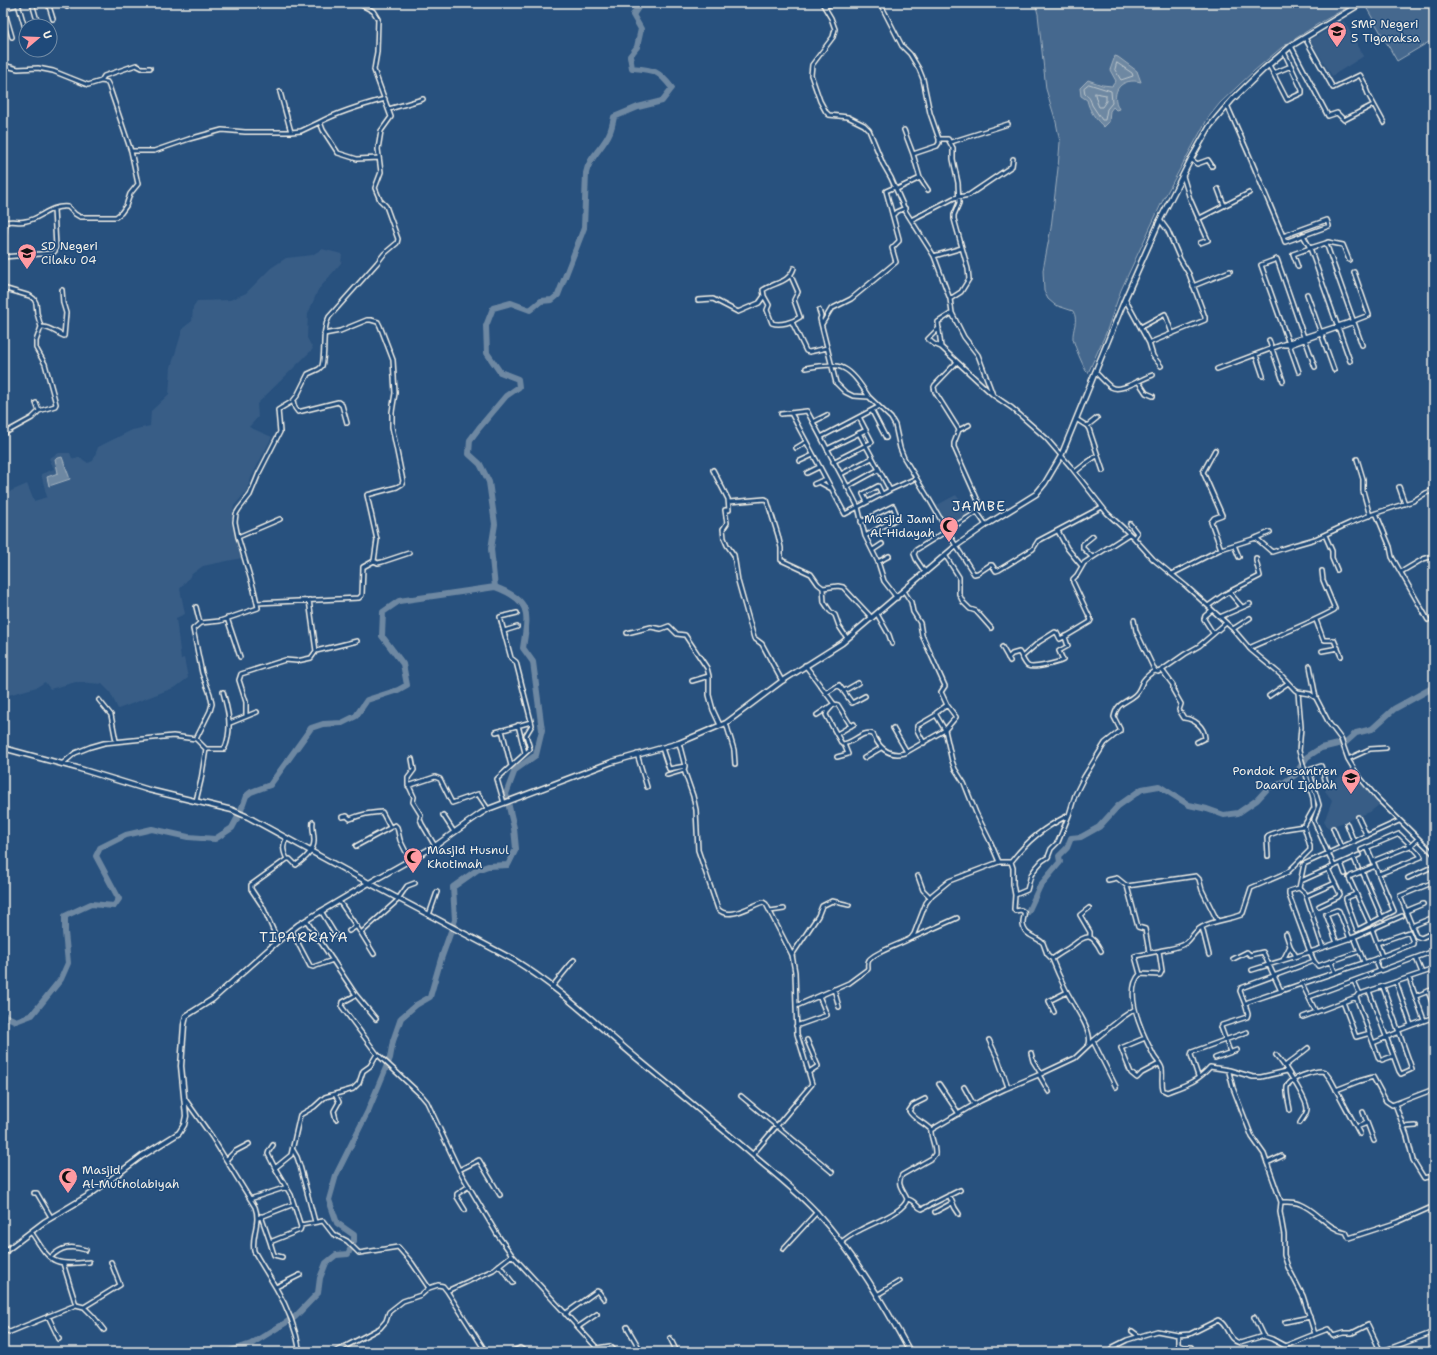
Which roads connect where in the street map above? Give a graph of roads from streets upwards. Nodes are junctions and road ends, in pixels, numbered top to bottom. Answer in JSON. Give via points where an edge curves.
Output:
{"nodes":[{"id":1,"x":22,"y":3,"type":"edge"},
{"id":2,"x":32,"y":3,"type":"edge"},
{"id":3,"x":48,"y":3,"type":"edge"},
{"id":4,"x":66,"y":3,"type":"edge"},
{"id":5,"x":358,"y":3,"type":"edge"},
{"id":6,"x":822,"y":3,"type":"edge"},
{"id":7,"x":833,"y":3,"type":"edge"},
{"id":8,"x":880,"y":3,"type":"edge"},
{"id":9,"x":1362,"y":3,"type":"edge"},
{"id":10,"x":18,"y":4,"type":"junction"},
{"id":11,"x":67,"y":7,"type":"dead end"},
{"id":12,"x":825,"y":7,"type":"junction"},
{"id":13,"x":3,"y":9,"type":"edge"},
{"id":14,"x":22,"y":18,"type":"edge"},
{"id":15,"x":36,"y":18,"type":"edge"},
{"id":16,"x":53,"y":18,"type":"edge"},
{"id":17,"x":12,"y":37,"type":"dead end"},
{"id":18,"x":1305,"y":38,"type":"junction"},
{"id":19,"x":1291,"y":46,"type":"junction"},
{"id":20,"x":1284,"y":52,"type":"junction"},
{"id":21,"x":3,"y":65,"type":"edge"},
{"id":22,"x":1269,"y":65,"type":"junction"},
{"id":23,"x":1290,"y":66,"type":"junction"},
{"id":24,"x":150,"y":68,"type":"dead end"},
{"id":25,"x":1274,"y":73,"type":"junction"},
{"id":26,"x":101,"y":81,"type":"junction"},
{"id":27,"x":280,"y":92,"type":"dead end"},
{"id":28,"x":385,"y":99,"type":"junction"},
{"id":29,"x":423,"y":99,"type":"dead end"},
{"id":30,"x":1227,"y":105,"type":"junction"},
{"id":31,"x":1373,"y":106,"type":"junction"},
{"id":32,"x":389,"y":109,"type":"junction"},
{"id":33,"x":320,"y":122,"type":"junction"},
{"id":34,"x":1384,"y":123,"type":"dead end"},
{"id":35,"x":1008,"y":124,"type":"dead end"},
{"id":36,"x":904,"y":130,"type":"dead end"},
{"id":37,"x":291,"y":132,"type":"junction"},
{"id":38,"x":939,"y":139,"type":"junction"},
{"id":39,"x":951,"y":142,"type":"junction"},
{"id":40,"x":131,"y":151,"type":"junction"},
{"id":41,"x":913,"y":154,"type":"junction"},
{"id":42,"x":379,"y":158,"type":"junction"},
{"id":43,"x":1013,"y":159,"type":"dead end"},
{"id":44,"x":1191,"y":159,"type":"junction"},
{"id":45,"x":1212,"y":166,"type":"dead end"},
{"id":46,"x":1183,"y":176,"type":"junction"},
{"id":47,"x":920,"y":178,"type":"junction"},
{"id":48,"x":896,"y":188,"type":"junction"},
{"id":49,"x":1218,"y":189,"type":"dead end"},
{"id":50,"x":928,"y":190,"type":"dead end"},
{"id":51,"x":1249,"y":193,"type":"dead end"},
{"id":52,"x":959,"y":197,"type":"junction"},
{"id":53,"x":1224,"y":205,"type":"junction"},
{"id":54,"x":905,"y":208,"type":"junction"},
{"id":55,"x":54,"y":209,"type":"junction"},
{"id":56,"x":893,"y":215,"type":"junction"},
{"id":57,"x":1198,"y":219,"type":"junction"},
{"id":58,"x":911,"y":220,"type":"junction"},
{"id":59,"x":1160,"y":220,"type":"junction"},
{"id":60,"x":1304,"y":235,"type":"junction"},
{"id":61,"x":1282,"y":236,"type":"junction"},
{"id":62,"x":3,"y":242,"type":"edge"},
{"id":63,"x":1326,"y":242,"type":"junction"},
{"id":64,"x":1200,"y":243,"type":"dead end"},
{"id":65,"x":962,"y":248,"type":"junction"},
{"id":66,"x":1310,"y":248,"type":"junction"},
{"id":67,"x":934,"y":256,"type":"junction"},
{"id":68,"x":3,"y":257,"type":"edge"},
{"id":69,"x":1349,"y":260,"type":"dead end"},
{"id":70,"x":1298,"y":267,"type":"dead end"},
{"id":71,"x":794,"y":268,"type":"dead end"},
{"id":72,"x":1230,"y":271,"type":"dead end"},
{"id":73,"x":1354,"y":272,"type":"dead end"},
{"id":74,"x":791,"y":276,"type":"junction"},
{"id":75,"x":1193,"y":286,"type":"junction"},
{"id":76,"x":3,"y":288,"type":"edge"},
{"id":77,"x":62,"y":290,"type":"dead end"},
{"id":78,"x":1308,"y":294,"type":"dead end"},
{"id":79,"x":764,"y":296,"type":"junction"},
{"id":80,"x":1125,"y":299,"type":"junction"},
{"id":81,"x":698,"y":300,"type":"dead end"},
{"id":82,"x":950,"y":300,"type":"junction"},
{"id":83,"x":818,"y":310,"type":"dead end"},
{"id":84,"x":952,"y":313,"type":"junction"},
{"id":85,"x":1354,"y":321,"type":"junction"},
{"id":86,"x":792,"y":322,"type":"junction"},
{"id":87,"x":822,"y":324,"type":"junction"},
{"id":88,"x":40,"y":327,"type":"junction"},
{"id":89,"x":1141,"y":327,"type":"junction"},
{"id":90,"x":1338,"y":327,"type":"junction"},
{"id":91,"x":939,"y":328,"type":"junction"},
{"id":92,"x":1172,"y":333,"type":"junction"},
{"id":93,"x":1321,"y":333,"type":"junction"},
{"id":94,"x":324,"y":334,"type":"junction"},
{"id":95,"x":1305,"y":338,"type":"junction"},
{"id":96,"x":1269,"y":340,"type":"dead end"},
{"id":97,"x":1149,"y":343,"type":"junction"},
{"id":98,"x":1289,"y":344,"type":"junction"},
{"id":99,"x":1362,"y":345,"type":"dead end"},
{"id":100,"x":941,"y":347,"type":"junction"},
{"id":101,"x":827,"y":348,"type":"junction"},
{"id":102,"x":1272,"y":349,"type":"junction"},
{"id":103,"x":1256,"y":355,"type":"junction"},
{"id":104,"x":1350,"y":361,"type":"dead end"},
{"id":105,"x":956,"y":362,"type":"junction"},
{"id":106,"x":831,"y":365,"type":"junction"},
{"id":107,"x":1161,"y":366,"type":"dead end"},
{"id":108,"x":1315,"y":367,"type":"dead end"},
{"id":109,"x":806,"y":368,"type":"dead end"},
{"id":110,"x":1218,"y":368,"type":"dead end"},
{"id":111,"x":1334,"y":370,"type":"dead end"},
{"id":112,"x":1094,"y":372,"type":"junction"},
{"id":113,"x":1299,"y":372,"type":"dead end"},
{"id":114,"x":1153,"y":375,"type":"dead end"},
{"id":115,"x":1263,"y":376,"type":"dead end"},
{"id":116,"x":1138,"y":381,"type":"junction"},
{"id":117,"x":1283,"y":381,"type":"dead end"},
{"id":118,"x":993,"y":394,"type":"junction"},
{"id":119,"x":1153,"y":396,"type":"dead end"},
{"id":120,"x":869,"y":397,"type":"junction"},
{"id":121,"x":293,"y":401,"type":"junction"},
{"id":122,"x":36,"y":403,"type":"dead end"},
{"id":123,"x":878,"y":407,"type":"junction"},
{"id":124,"x":39,"y":411,"type":"junction"},
{"id":125,"x":872,"y":411,"type":"junction"},
{"id":126,"x":790,"y":413,"type":"junction"},
{"id":127,"x":781,"y":414,"type":"dead end"},
{"id":128,"x":827,"y":415,"type":"dead end"},
{"id":129,"x":859,"y":417,"type":"junction"},
{"id":130,"x":1098,"y":418,"type":"dead end"},
{"id":131,"x":1076,"y":419,"type":"junction"},
{"id":132,"x":813,"y":422,"type":"junction"},
{"id":133,"x":347,"y":423,"type":"dead end"},
{"id":134,"x":969,"y":425,"type":"dead end"},
{"id":135,"x":1087,"y":426,"type":"junction"},
{"id":136,"x":866,"y":430,"type":"junction"},
{"id":137,"x":959,"y":430,"type":"junction"},
{"id":138,"x":859,"y":433,"type":"junction"},
{"id":139,"x":3,"y":434,"type":"edge"},
{"id":140,"x":821,"y":437,"type":"junction"},
{"id":141,"x":886,"y":438,"type":"dead end"},
{"id":142,"x":806,"y":442,"type":"junction"},
{"id":143,"x":866,"y":446,"type":"junction"},
{"id":144,"x":796,"y":448,"type":"dead end"},
{"id":145,"x":827,"y":449,"type":"junction"},
{"id":146,"x":1215,"y":450,"type":"dead end"},
{"id":147,"x":813,"y":455,"type":"junction"},
{"id":148,"x":1098,"y":455,"type":"junction"},
{"id":149,"x":1061,"y":456,"type":"junction"},
{"id":150,"x":872,"y":458,"type":"junction"},
{"id":151,"x":1357,"y":459,"type":"dead end"},
{"id":152,"x":800,"y":461,"type":"dead end"},
{"id":153,"x":834,"y":462,"type":"junction"},
{"id":154,"x":819,"y":467,"type":"junction"},
{"id":155,"x":713,"y":470,"type":"dead end"},
{"id":156,"x":878,"y":470,"type":"junction"},
{"id":157,"x":1103,"y":471,"type":"dead end"},
{"id":158,"x":1075,"y":472,"type":"junction"},
{"id":159,"x":807,"y":473,"type":"dead end"},
{"id":160,"x":840,"y":474,"type":"junction"},
{"id":161,"x":826,"y":479,"type":"junction"},
{"id":162,"x":914,"y":479,"type":"dead end"},
{"id":163,"x":819,"y":482,"type":"junction"},
{"id":164,"x":814,"y":484,"type":"dead end"},
{"id":165,"x":848,"y":487,"type":"junction"},
{"id":166,"x":1399,"y":487,"type":"dead end"},
{"id":167,"x":830,"y":488,"type":"junction"},
{"id":168,"x":890,"y":490,"type":"junction"},
{"id":169,"x":1434,"y":490,"type":"edge"},
{"id":170,"x":882,"y":494,"type":"junction"},
{"id":171,"x":729,"y":502,"type":"junction"},
{"id":172,"x":867,"y":502,"type":"junction"},
{"id":173,"x":1405,"y":504,"type":"junction"},
{"id":174,"x":858,"y":507,"type":"junction"},
{"id":175,"x":1102,"y":507,"type":"junction"},
{"id":176,"x":977,"y":512,"type":"junction"},
{"id":177,"x":1376,"y":513,"type":"junction"},
{"id":178,"x":1370,"y":516,"type":"junction"},
{"id":179,"x":280,"y":519,"type":"dead end"},
{"id":180,"x":861,"y":522,"type":"junction"},
{"id":181,"x":1130,"y":524,"type":"dead end"},
{"id":182,"x":986,"y":525,"type":"junction"},
{"id":183,"x":947,"y":530,"type":"junction"},
{"id":184,"x":1058,"y":531,"type":"junction"},
{"id":185,"x":1270,"y":532,"type":"dead end"},
{"id":186,"x":1129,"y":534,"type":"junction"},
{"id":187,"x":1325,"y":535,"type":"junction"},
{"id":188,"x":865,"y":536,"type":"junction"},
{"id":189,"x":1093,"y":536,"type":"dead end"},
{"id":190,"x":238,"y":537,"type":"junction"},
{"id":191,"x":1134,"y":538,"type":"junction"},
{"id":192,"x":1256,"y":538,"type":"junction"},
{"id":193,"x":882,"y":544,"type":"dead end"},
{"id":194,"x":1234,"y":545,"type":"junction"},
{"id":195,"x":956,"y":546,"type":"junction"},
{"id":196,"x":1221,"y":549,"type":"junction"},
{"id":197,"x":872,"y":550,"type":"junction"},
{"id":198,"x":409,"y":553,"type":"dead end"},
{"id":199,"x":945,"y":555,"type":"junction"},
{"id":200,"x":889,"y":556,"type":"dead end"},
{"id":201,"x":1434,"y":556,"type":"edge"},
{"id":202,"x":1092,"y":557,"type":"junction"},
{"id":203,"x":1239,"y":557,"type":"dead end"},
{"id":204,"x":1256,"y":558,"type":"dead end"},
{"id":205,"x":374,"y":561,"type":"junction"},
{"id":206,"x":878,"y":562,"type":"junction"},
{"id":207,"x":1081,"y":565,"type":"junction"},
{"id":208,"x":1337,"y":570,"type":"dead end"},
{"id":209,"x":1322,"y":571,"type":"dead end"},
{"id":210,"x":925,"y":572,"type":"junction"},
{"id":211,"x":1401,"y":572,"type":"junction"},
{"id":212,"x":1172,"y":574,"type":"junction"},
{"id":213,"x":823,"y":588,"type":"junction"},
{"id":214,"x":904,"y":591,"type":"junction"},
{"id":215,"x":1229,"y":592,"type":"junction"},
{"id":216,"x":897,"y":598,"type":"junction"},
{"id":217,"x":309,"y":600,"type":"junction"},
{"id":218,"x":257,"y":603,"type":"junction"},
{"id":219,"x":1250,"y":604,"type":"dead end"},
{"id":220,"x":1208,"y":606,"type":"junction"},
{"id":221,"x":196,"y":607,"type":"dead end"},
{"id":222,"x":1242,"y":607,"type":"junction"},
{"id":223,"x":1212,"y":610,"type":"junction"},
{"id":224,"x":516,"y":613,"type":"dead end"},
{"id":225,"x":877,"y":614,"type":"junction"},
{"id":226,"x":1220,"y":617,"type":"junction"},
{"id":227,"x":227,"y":618,"type":"junction"},
{"id":228,"x":872,"y":618,"type":"junction"},
{"id":229,"x":1250,"y":618,"type":"dead end"},
{"id":230,"x":1134,"y":620,"type":"dead end"},
{"id":231,"x":1316,"y":620,"type":"junction"},
{"id":232,"x":1428,"y":620,"type":"dead end"},
{"id":233,"x":200,"y":623,"type":"junction"},
{"id":234,"x":1226,"y":623,"type":"junction"},
{"id":235,"x":517,"y":627,"type":"dead end"},
{"id":236,"x":991,"y":628,"type":"dead end"},
{"id":237,"x":1233,"y":629,"type":"junction"},
{"id":238,"x":504,"y":631,"type":"junction"},
{"id":239,"x":627,"y":633,"type":"dead end"},
{"id":240,"x":1213,"y":633,"type":"junction"},
{"id":241,"x":1066,"y":636,"type":"junction"},
{"id":242,"x":847,"y":638,"type":"junction"},
{"id":243,"x":357,"y":641,"type":"dead end"},
{"id":244,"x":892,"y":644,"type":"dead end"},
{"id":245,"x":1002,"y":647,"type":"dead end"},
{"id":246,"x":1249,"y":648,"type":"junction"},
{"id":247,"x":1338,"y":648,"type":"junction"},
{"id":248,"x":316,"y":651,"type":"junction"},
{"id":249,"x":1322,"y":651,"type":"dead end"},
{"id":250,"x":1341,"y":656,"type":"dead end"},
{"id":251,"x":240,"y":657,"type":"dead end"},
{"id":252,"x":1022,"y":657,"type":"junction"},
{"id":253,"x":1008,"y":658,"type":"junction"},
{"id":254,"x":1010,"y":661,"type":"dead end"},
{"id":255,"x":805,"y":665,"type":"junction"},
{"id":256,"x":1310,"y":666,"type":"dead end"},
{"id":257,"x":1155,"y":670,"type":"junction"},
{"id":258,"x":1162,"y":670,"type":"junction"},
{"id":259,"x":709,"y":676,"type":"junction"},
{"id":260,"x":692,"y":681,"type":"dead end"},
{"id":261,"x":782,"y":681,"type":"junction"},
{"id":262,"x":858,"y":683,"type":"dead end"},
{"id":263,"x":1288,"y":683,"type":"junction"},
{"id":264,"x":844,"y":691,"type":"junction"},
{"id":265,"x":223,"y":692,"type":"dead end"},
{"id":266,"x":1298,"y":692,"type":"junction"},
{"id":267,"x":826,"y":693,"type":"junction"},
{"id":268,"x":865,"y":696,"type":"dead end"},
{"id":269,"x":1269,"y":696,"type":"dead end"},
{"id":270,"x":1316,"y":698,"type":"junction"},
{"id":271,"x":99,"y":700,"type":"dead end"},
{"id":272,"x":834,"y":704,"type":"junction"},
{"id":273,"x":947,"y":705,"type":"junction"},
{"id":274,"x":257,"y":712,"type":"dead end"},
{"id":275,"x":817,"y":715,"type":"dead end"},
{"id":276,"x":936,"y":715,"type":"junction"},
{"id":277,"x":246,"y":716,"type":"junction"},
{"id":278,"x":531,"y":722,"type":"junction"},
{"id":279,"x":230,"y":723,"type":"junction"},
{"id":280,"x":726,"y":723,"type":"junction"},
{"id":281,"x":518,"y":725,"type":"junction"},
{"id":282,"x":720,"y":725,"type":"junction"},
{"id":283,"x":894,"y":728,"type":"dead end"},
{"id":284,"x":502,"y":730,"type":"junction"},
{"id":285,"x":945,"y":730,"type":"junction"},
{"id":286,"x":496,"y":732,"type":"dead end"},
{"id":287,"x":837,"y":734,"type":"junction"},
{"id":288,"x":196,"y":739,"type":"junction"},
{"id":289,"x":116,"y":741,"type":"junction"},
{"id":290,"x":1197,"y":742,"type":"dead end"},
{"id":291,"x":924,"y":743,"type":"junction"},
{"id":292,"x":679,"y":744,"type":"junction"},
{"id":293,"x":844,"y":744,"type":"junction"},
{"id":294,"x":3,"y":748,"type":"edge"},
{"id":295,"x":662,"y":748,"type":"junction"},
{"id":296,"x":881,"y":748,"type":"junction"},
{"id":297,"x":1386,"y":748,"type":"dead end"},
{"id":298,"x":206,"y":749,"type":"junction"},
{"id":299,"x":907,"y":752,"type":"junction"},
{"id":300,"x":525,"y":753,"type":"junction"},
{"id":301,"x":637,"y":754,"type":"junction"},
{"id":302,"x":837,"y":757,"type":"dead end"},
{"id":303,"x":864,"y":758,"type":"dead end"},
{"id":304,"x":1348,"y":758,"type":"junction"},
{"id":305,"x":412,"y":759,"type":"dead end"},
{"id":306,"x":735,"y":764,"type":"dead end"},
{"id":307,"x":62,"y":765,"type":"junction"},
{"id":308,"x":511,"y":766,"type":"junction"},
{"id":309,"x":685,"y":766,"type":"junction"},
{"id":310,"x":684,"y":770,"type":"junction"},
{"id":311,"x":667,"y":775,"type":"dead end"},
{"id":312,"x":1326,"y":782,"type":"dead end"},
{"id":313,"x":408,"y":786,"type":"junction"},
{"id":314,"x":647,"y":787,"type":"dead end"},
{"id":315,"x":196,"y":801,"type":"junction"},
{"id":316,"x":505,"y":802,"type":"junction"},
{"id":317,"x":488,"y":809,"type":"junction"},
{"id":318,"x":443,"y":815,"type":"dead end"},
{"id":319,"x":1070,"y":815,"type":"junction"},
{"id":320,"x":342,"y":817,"type":"dead end"},
{"id":321,"x":1358,"y":817,"type":"dead end"},
{"id":322,"x":1399,"y":821,"type":"junction"},
{"id":323,"x":313,"y":822,"type":"dead end"},
{"id":324,"x":1347,"y":824,"type":"dead end"},
{"id":325,"x":1304,"y":826,"type":"junction"},
{"id":326,"x":390,"y":827,"type":"junction"},
{"id":327,"x":1333,"y":828,"type":"dead end"},
{"id":328,"x":454,"y":832,"type":"junction"},
{"id":329,"x":1367,"y":836,"type":"junction"},
{"id":330,"x":287,"y":838,"type":"junction"},
{"id":331,"x":1418,"y":839,"type":"junction"},
{"id":332,"x":1354,"y":842,"type":"junction"},
{"id":333,"x":356,"y":846,"type":"dead end"},
{"id":334,"x":435,"y":846,"type":"junction"},
{"id":335,"x":1410,"y":846,"type":"junction"},
{"id":336,"x":1341,"y":847,"type":"junction"},
{"id":337,"x":1367,"y":847,"type":"junction"},
{"id":338,"x":1361,"y":850,"type":"dead end"},
{"id":339,"x":311,"y":851,"type":"junction"},
{"id":340,"x":1328,"y":853,"type":"junction"},
{"id":341,"x":1434,"y":854,"type":"edge"},
{"id":342,"x":1359,"y":855,"type":"dead end"},
{"id":343,"x":1268,"y":856,"type":"dead end"},
{"id":344,"x":286,"y":858,"type":"junction"},
{"id":345,"x":1354,"y":858,"type":"junction"},
{"id":346,"x":410,"y":860,"type":"junction"},
{"id":347,"x":1373,"y":861,"type":"junction"},
{"id":348,"x":999,"y":862,"type":"junction"},
{"id":349,"x":1011,"y":862,"type":"junction"},
{"id":350,"x":1341,"y":864,"type":"junction"},
{"id":351,"x":1334,"y":866,"type":"junction"},
{"id":352,"x":1375,"y":866,"type":"junction"},
{"id":353,"x":1434,"y":866,"type":"edge"},
{"id":354,"x":1358,"y":868,"type":"dead end"},
{"id":355,"x":1328,"y":869,"type":"junction"},
{"id":356,"x":1362,"y":871,"type":"junction"},
{"id":357,"x":1345,"y":874,"type":"dead end"},
{"id":358,"x":1379,"y":874,"type":"junction"},
{"id":359,"x":918,"y":876,"type":"dead end"},
{"id":360,"x":1408,"y":878,"type":"dead end"},
{"id":361,"x":1108,"y":880,"type":"dead end"},
{"id":362,"x":1301,"y":881,"type":"junction"},
{"id":363,"x":1434,"y":882,"type":"edge"},
{"id":364,"x":369,"y":883,"type":"junction"},
{"id":365,"x":415,"y":883,"type":"dead end"},
{"id":366,"x":1335,"y":883,"type":"junction"},
{"id":367,"x":1127,"y":886,"type":"junction"},
{"id":368,"x":1299,"y":888,"type":"junction"},
{"id":369,"x":437,"y":892,"type":"dead end"},
{"id":370,"x":1356,"y":894,"type":"junction"},
{"id":371,"x":1015,"y":895,"type":"junction"},
{"id":372,"x":1306,"y":896,"type":"junction"},
{"id":373,"x":930,"y":897,"type":"junction"},
{"id":374,"x":398,"y":899,"type":"junction"},
{"id":375,"x":339,"y":901,"type":"junction"},
{"id":376,"x":1423,"y":904,"type":"dead end"},
{"id":377,"x":849,"y":905,"type":"dead end"},
{"id":378,"x":1318,"y":906,"type":"dead end"},
{"id":379,"x":1089,"y":908,"type":"dead end"},
{"id":380,"x":784,"y":909,"type":"dead end"},
{"id":381,"x":770,"y":911,"type":"junction"},
{"id":382,"x":1406,"y":911,"type":"junction"},
{"id":383,"x":321,"y":912,"type":"junction"},
{"id":384,"x":429,"y":915,"type":"junction"},
{"id":385,"x":1402,"y":916,"type":"dead end"},
{"id":386,"x":1434,"y":917,"type":"edge"},
{"id":387,"x":957,"y":918,"type":"dead end"},
{"id":388,"x":1382,"y":918,"type":"junction"},
{"id":389,"x":306,"y":920,"type":"junction"},
{"id":390,"x":1217,"y":920,"type":"junction"},
{"id":391,"x":1370,"y":924,"type":"junction"},
{"id":392,"x":357,"y":926,"type":"junction"},
{"id":393,"x":1412,"y":926,"type":"junction"},
{"id":394,"x":1202,"y":927,"type":"junction"},
{"id":395,"x":1372,"y":929,"type":"junction"},
{"id":396,"x":291,"y":930,"type":"junction"},
{"id":397,"x":349,"y":931,"type":"dead end"},
{"id":398,"x":1434,"y":932,"type":"edge"},
{"id":399,"x":362,"y":933,"type":"junction"},
{"id":400,"x":335,"y":934,"type":"dead end"},
{"id":401,"x":1286,"y":934,"type":"dead end"},
{"id":402,"x":1090,"y":937,"type":"junction"},
{"id":403,"x":1354,"y":937,"type":"junction"},
{"id":404,"x":911,"y":938,"type":"junction"},
{"id":405,"x":1350,"y":939,"type":"junction"},
{"id":406,"x":278,"y":941,"type":"junction"},
{"id":407,"x":1337,"y":943,"type":"junction"},
{"id":408,"x":1377,"y":943,"type":"junction"},
{"id":409,"x":1290,"y":946,"type":"junction"},
{"id":410,"x":1323,"y":948,"type":"junction"},
{"id":411,"x":1101,"y":951,"type":"dead end"},
{"id":412,"x":1159,"y":951,"type":"junction"},
{"id":413,"x":1360,"y":951,"type":"junction"},
{"id":414,"x":1434,"y":951,"type":"edge"},
{"id":415,"x":1148,"y":952,"type":"junction"},
{"id":416,"x":1310,"y":952,"type":"junction"},
{"id":417,"x":374,"y":954,"type":"dead end"},
{"id":418,"x":1209,"y":954,"type":"dead end"},
{"id":419,"x":792,"y":955,"type":"junction"},
{"id":420,"x":1296,"y":956,"type":"junction"},
{"id":421,"x":1382,"y":956,"type":"junction"},
{"id":422,"x":1416,"y":958,"type":"junction"},
{"id":423,"x":1052,"y":959,"type":"junction"},
{"id":424,"x":1233,"y":959,"type":"dead end"},
{"id":425,"x":1375,"y":959,"type":"junction"},
{"id":426,"x":334,"y":960,"type":"junction"},
{"id":427,"x":574,"y":960,"type":"dead end"},
{"id":428,"x":1283,"y":960,"type":"junction"},
{"id":429,"x":1314,"y":961,"type":"junction"},
{"id":430,"x":1331,"y":962,"type":"junction"},
{"id":431,"x":1364,"y":962,"type":"junction"},
{"id":432,"x":1268,"y":965,"type":"junction"},
{"id":433,"x":1434,"y":969,"type":"edge"},
{"id":434,"x":1252,"y":970,"type":"dead end"},
{"id":435,"x":1380,"y":971,"type":"junction"},
{"id":436,"x":1335,"y":972,"type":"junction"},
{"id":437,"x":1422,"y":973,"type":"junction"},
{"id":438,"x":1140,"y":974,"type":"junction"},
{"id":439,"x":1274,"y":976,"type":"junction"},
{"id":440,"x":1409,"y":978,"type":"junction"},
{"id":441,"x":1354,"y":981,"type":"junction"},
{"id":442,"x":1396,"y":982,"type":"junction"},
{"id":443,"x":1302,"y":984,"type":"junction"},
{"id":444,"x":552,"y":987,"type":"junction"},
{"id":445,"x":1383,"y":987,"type":"junction"},
{"id":446,"x":834,"y":989,"type":"junction"},
{"id":447,"x":1434,"y":989,"type":"edge"},
{"id":448,"x":1369,"y":991,"type":"junction"},
{"id":449,"x":1428,"y":991,"type":"junction"},
{"id":450,"x":1067,"y":992,"type":"junction"},
{"id":451,"x":1281,"y":992,"type":"junction"},
{"id":452,"x":1359,"y":993,"type":"junction"},
{"id":453,"x":356,"y":995,"type":"junction"},
{"id":454,"x":820,"y":996,"type":"junction"},
{"id":455,"x":1416,"y":996,"type":"junction"},
{"id":456,"x":1309,"y":997,"type":"junction"},
{"id":457,"x":1356,"y":997,"type":"junction"},
{"id":458,"x":1343,"y":1002,"type":"junction"},
{"id":459,"x":1245,"y":1004,"type":"junction"},
{"id":460,"x":796,"y":1006,"type":"junction"},
{"id":461,"x":839,"y":1007,"type":"dead end"},
{"id":462,"x":1434,"y":1008,"type":"edge"},
{"id":463,"x":1135,"y":1010,"type":"junction"},
{"id":464,"x":1054,"y":1012,"type":"dead end"},
{"id":465,"x":1316,"y":1012,"type":"junction"},
{"id":466,"x":1303,"y":1017,"type":"dead end"},
{"id":467,"x":1434,"y":1017,"type":"edge"},
{"id":468,"x":376,"y":1019,"type":"dead end"},
{"id":469,"x":1424,"y":1020,"type":"junction"},
{"id":470,"x":1411,"y":1025,"type":"junction"},
{"id":471,"x":796,"y":1026,"type":"junction"},
{"id":472,"x":1399,"y":1031,"type":"junction"},
{"id":473,"x":1247,"y":1032,"type":"dead end"},
{"id":474,"x":1370,"y":1033,"type":"junction"},
{"id":475,"x":1386,"y":1037,"type":"junction"},
{"id":476,"x":1145,"y":1038,"type":"junction"},
{"id":477,"x":807,"y":1040,"type":"dead end"},
{"id":478,"x":989,"y":1040,"type":"dead end"},
{"id":479,"x":1225,"y":1040,"type":"junction"},
{"id":480,"x":1094,"y":1041,"type":"junction"},
{"id":481,"x":1374,"y":1043,"type":"junction"},
{"id":482,"x":1089,"y":1046,"type":"junction"},
{"id":483,"x":1308,"y":1048,"type":"dead end"},
{"id":484,"x":1237,"y":1050,"type":"dead end"},
{"id":485,"x":1230,"y":1052,"type":"junction"},
{"id":486,"x":1031,"y":1053,"type":"dead end"},
{"id":487,"x":377,"y":1054,"type":"junction"},
{"id":488,"x":1276,"y":1054,"type":"dead end"},
{"id":489,"x":1393,"y":1056,"type":"junction"},
{"id":490,"x":1215,"y":1058,"type":"dead end"},
{"id":491,"x":1159,"y":1064,"type":"junction"},
{"id":492,"x":1285,"y":1066,"type":"junction"},
{"id":493,"x":1229,"y":1070,"type":"junction"},
{"id":494,"x":1287,"y":1071,"type":"junction"},
{"id":495,"x":808,"y":1072,"type":"junction"},
{"id":496,"x":1040,"y":1074,"type":"junction"},
{"id":497,"x":1198,"y":1076,"type":"dead end"},
{"id":498,"x":1292,"y":1080,"type":"junction"},
{"id":499,"x":939,"y":1084,"type":"dead end"},
{"id":500,"x":964,"y":1087,"type":"dead end"},
{"id":501,"x":1008,"y":1087,"type":"junction"},
{"id":502,"x":1116,"y":1087,"type":"dead end"},
{"id":503,"x":1434,"y":1089,"type":"edge"},
{"id":504,"x":1336,"y":1090,"type":"junction"},
{"id":505,"x":1049,"y":1092,"type":"dead end"},
{"id":506,"x":335,"y":1094,"type":"junction"},
{"id":507,"x":741,"y":1096,"type":"dead end"},
{"id":508,"x":185,"y":1099,"type":"junction"},
{"id":509,"x":925,"y":1099,"type":"dead end"},
{"id":510,"x":974,"y":1104,"type":"junction"},
{"id":511,"x":1395,"y":1104,"type":"junction"},
{"id":512,"x":1290,"y":1110,"type":"dead end"},
{"id":513,"x":1363,"y":1112,"type":"dead end"},
{"id":514,"x":959,"y":1114,"type":"junction"},
{"id":515,"x":336,"y":1119,"type":"dead end"},
{"id":516,"x":1300,"y":1123,"type":"dead end"},
{"id":517,"x":1367,"y":1123,"type":"junction"},
{"id":518,"x":776,"y":1126,"type":"junction"},
{"id":519,"x":1416,"y":1126,"type":"dead end"},
{"id":520,"x":1357,"y":1127,"type":"junction"},
{"id":521,"x":1403,"y":1127,"type":"junction"},
{"id":522,"x":931,"y":1130,"type":"junction"},
{"id":523,"x":1360,"y":1134,"type":"dead end"},
{"id":524,"x":1374,"y":1142,"type":"dead end"},
{"id":525,"x":249,"y":1144,"type":"dead end"},
{"id":526,"x":273,"y":1145,"type":"dead end"},
{"id":527,"x":293,"y":1150,"type":"junction"},
{"id":528,"x":753,"y":1154,"type":"junction"},
{"id":529,"x":1282,"y":1156,"type":"dead end"},
{"id":530,"x":226,"y":1160,"type":"junction"},
{"id":531,"x":1267,"y":1163,"type":"junction"},
{"id":532,"x":275,"y":1168,"type":"junction"},
{"id":533,"x":459,"y":1170,"type":"junction"},
{"id":534,"x":832,"y":1172,"type":"dead end"},
{"id":535,"x":1434,"y":1176,"type":"edge"},
{"id":536,"x":469,"y":1186,"type":"junction"},
{"id":537,"x":287,"y":1187,"type":"junction"},
{"id":538,"x":960,"y":1190,"type":"dead end"},
{"id":539,"x":34,"y":1193,"type":"dead end"},
{"id":540,"x":500,"y":1195,"type":"dead end"},
{"id":541,"x":949,"y":1196,"type":"junction"},
{"id":542,"x":250,"y":1199,"type":"junction"},
{"id":543,"x":907,"y":1199,"type":"junction"},
{"id":544,"x":1281,"y":1202,"type":"junction"},
{"id":545,"x":952,"y":1203,"type":"junction"},
{"id":546,"x":294,"y":1204,"type":"junction"},
{"id":547,"x":1434,"y":1206,"type":"edge"},
{"id":548,"x":465,"y":1210,"type":"dead end"},
{"id":549,"x":817,"y":1212,"type":"junction"},
{"id":550,"x":935,"y":1212,"type":"dead end"},
{"id":551,"x":960,"y":1214,"type":"dead end"},
{"id":552,"x":52,"y":1217,"type":"junction"},
{"id":553,"x":259,"y":1217,"type":"junction"},
{"id":554,"x":315,"y":1222,"type":"junction"},
{"id":555,"x":301,"y":1225,"type":"junction"},
{"id":556,"x":31,"y":1232,"type":"junction"},
{"id":557,"x":270,"y":1242,"type":"junction"},
{"id":558,"x":841,"y":1242,"type":"junction"},
{"id":559,"x":783,"y":1249,"type":"dead end"},
{"id":560,"x":86,"y":1250,"type":"dead end"},
{"id":561,"x":3,"y":1253,"type":"edge"},
{"id":562,"x":512,"y":1255,"type":"junction"},
{"id":563,"x":51,"y":1257,"type":"junction"},
{"id":564,"x":282,"y":1257,"type":"dead end"},
{"id":565,"x":89,"y":1262,"type":"dead end"},
{"id":566,"x":111,"y":1262,"type":"dead end"},
{"id":567,"x":62,"y":1263,"type":"junction"},
{"id":568,"x":499,"y":1265,"type":"junction"},
{"id":569,"x":300,"y":1275,"type":"dead end"},
{"id":570,"x":900,"y":1281,"type":"dead end"},
{"id":571,"x":513,"y":1283,"type":"dead end"},
{"id":572,"x":276,"y":1287,"type":"junction"},
{"id":573,"x":429,"y":1288,"type":"junction"},
{"id":574,"x":448,"y":1291,"type":"junction"},
{"id":575,"x":877,"y":1295,"type":"junction"},
{"id":576,"x":604,"y":1299,"type":"dead end"},
{"id":577,"x":76,"y":1304,"type":"junction"},
{"id":578,"x":84,"y":1307,"type":"junction"},
{"id":579,"x":565,"y":1314,"type":"junction"},
{"id":580,"x":597,"y":1314,"type":"dead end"},
{"id":581,"x":48,"y":1316,"type":"junction"},
{"id":582,"x":1254,"y":1317,"type":"dead end"},
{"id":583,"x":1310,"y":1317,"type":"junction"},
{"id":584,"x":1285,"y":1322,"type":"dead end"},
{"id":585,"x":3,"y":1326,"type":"edge"},
{"id":586,"x":578,"y":1327,"type":"junction"},
{"id":587,"x":627,"y":1327,"type":"dead end"},
{"id":588,"x":104,"y":1330,"type":"dead end"},
{"id":589,"x":1132,"y":1331,"type":"dead end"},
{"id":590,"x":1434,"y":1332,"type":"edge"},
{"id":591,"x":1315,"y":1334,"type":"junction"},
{"id":592,"x":1178,"y":1335,"type":"junction"},
{"id":593,"x":1140,"y":1336,"type":"junction"},
{"id":594,"x":1263,"y":1336,"type":"junction"},
{"id":595,"x":670,"y":1338,"type":"dead end"},
{"id":596,"x":59,"y":1339,"type":"dead end"},
{"id":597,"x":1191,"y":1347,"type":"dead end"},
{"id":598,"x":597,"y":1350,"type":"edge"},
{"id":599,"x":300,"y":1352,"type":"edge"},
{"id":600,"x":335,"y":1352,"type":"edge"},
{"id":601,"x":486,"y":1352,"type":"edge"},
{"id":602,"x":511,"y":1352,"type":"edge"},
{"id":603,"x":526,"y":1352,"type":"edge"},
{"id":604,"x":616,"y":1352,"type":"edge"},
{"id":605,"x":629,"y":1352,"type":"edge"},
{"id":606,"x":677,"y":1352,"type":"edge"},
{"id":607,"x":910,"y":1352,"type":"edge"},
{"id":608,"x":1110,"y":1352,"type":"edge"}],
"edges":[{"from":1,"to":10,"type":"street"},
{"from":2,"to":15,"type":"street"},
{"from":3,"to":16,"type":"street"},
{"from":4,"to":11,"type":"street"},
{"from":5,"to":28,"type":"street","via":[[373,11],[378,20],[374,70]]},
{"from":6,"to":12,"type":"street"},
{"from":7,"to":12,"type":"street"},
{"from":8,"to":38,"type":"street","via":[[902,46],[920,69],[930,114]]},
{"from":9,"to":18,"type":"street"},
{"from":10,"to":13,"type":"street"},
{"from":10,"to":14,"type":"street"},
{"from":12,"to":48,"type":"street","via":[[835,33],[812,65],[811,75],[820,102],[829,116],[846,116],[867,127]]},
{"from":13,"to":17,"type":"street"},
{"from":18,"to":19,"type":"street"},
{"from":18,"to":31,"type":"street","via":[[1332,87],[1336,88],[1360,75]]},
{"from":19,"to":20,"type":"street"},
{"from":19,"to":31,"type":"street","via":[[1328,116],[1338,113],[1346,120]]},
{"from":20,"to":22,"type":"street"},
{"from":20,"to":23,"type":"street"},
{"from":21,"to":26,"type":"street","via":[[53,71],[88,84]]},
{"from":22,"to":25,"type":"street"},
{"from":22,"to":30,"type":"street"},
{"from":23,"to":25,"type":"street"},
{"from":23,"to":25,"type":"street","via":[[1303,91],[1288,100]]},
{"from":24,"to":26,"type":"street","via":[[134,66],[104,76]]},
{"from":26,"to":40,"type":"street","via":[[107,82],[109,86]]},
{"from":27,"to":37,"type":"street"},
{"from":28,"to":32,"type":"street"},
{"from":28,"to":33,"type":"street","via":[[358,106]]},
{"from":29,"to":32,"type":"street"},
{"from":30,"to":44,"type":"street","via":[[1210,126]]},
{"from":30,"to":61,"type":"street"},
{"from":31,"to":34,"type":"street"},
{"from":32,"to":42,"type":"street","via":[[391,117],[381,131]]},
{"from":33,"to":37,"type":"street","via":[[301,131]]},
{"from":33,"to":42,"type":"street","via":[[322,130],[338,153],[357,159]]},
{"from":35,"to":39,"type":"street"},
{"from":36,"to":41,"type":"street"},
{"from":37,"to":40,"type":"street","via":[[222,130],[154,151]]},
{"from":38,"to":39,"type":"street","via":[[946,138]]},
{"from":38,"to":41,"type":"street","via":[[937,146]]},
{"from":39,"to":52,"type":"street"},
{"from":40,"to":55,"type":"street","via":[[138,184],[119,215],[113,218],[80,217],[68,207]]},
{"from":41,"to":47,"type":"street"},
{"from":42,"to":94,"type":"street","via":[[382,172],[375,188],[386,206],[398,239],[397,243],[384,254],[329,317]]},
{"from":43,"to":52,"type":"street","via":[[1010,168],[969,196]]},
{"from":44,"to":45,"type":"street","via":[[1197,164],[1208,160]]},
{"from":44,"to":46,"type":"street"},
{"from":46,"to":57,"type":"street"},
{"from":46,"to":59,"type":"street"},
{"from":47,"to":48,"type":"street"},
{"from":47,"to":50,"type":"street"},
{"from":48,"to":54,"type":"street"},
{"from":48,"to":56,"type":"street","via":[[886,191]]},
{"from":49,"to":53,"type":"street"},
{"from":51,"to":53,"type":"street"},
{"from":52,"to":58,"type":"street"},
{"from":52,"to":65,"type":"street","via":[[954,219]]},
{"from":53,"to":57,"type":"street"},
{"from":54,"to":56,"type":"street"},
{"from":54,"to":58,"type":"street"},
{"from":55,"to":62,"type":"street","via":[[28,221],[6,222]]},
{"from":55,"to":68,"type":"street","via":[[56,247],[53,253]]},
{"from":56,"to":87,"type":"street","via":[[899,239],[892,248],[896,262],[851,299],[831,309]]},
{"from":57,"to":64,"type":"street","via":[[1208,240]]},
{"from":58,"to":67,"type":"street"},
{"from":59,"to":75,"type":"street","via":[[1168,231]]},
{"from":59,"to":80,"type":"street"},
{"from":60,"to":61,"type":"street","via":[[1285,242]]},
{"from":60,"to":61,"type":"street","via":[[1329,226],[1327,220]]},
{"from":60,"to":66,"type":"street"},
{"from":63,"to":66,"type":"street"},
{"from":63,"to":69,"type":"street","via":[[1343,245]]},
{"from":63,"to":85,"type":"street"},
{"from":65,"to":67,"type":"street"},
{"from":65,"to":82,"type":"street","via":[[969,279],[961,292]]},
{"from":66,"to":70,"type":"street","via":[[1293,254]]},
{"from":66,"to":90,"type":"street"},
{"from":67,"to":82,"type":"street"},
{"from":71,"to":74,"type":"street"},
{"from":72,"to":75,"type":"street"},
{"from":73,"to":85,"type":"street","via":[[1369,315]]},
{"from":74,"to":79,"type":"street","via":[[764,289]]},
{"from":74,"to":86,"type":"street","via":[[798,292],[794,300],[800,315]]},
{"from":75,"to":92,"type":"street","via":[[1204,320]]},
{"from":76,"to":88,"type":"street","via":[[34,299]]},
{"from":77,"to":88,"type":"street","via":[[66,314],[64,336],[49,328]]},
{"from":78,"to":93,"type":"street"},
{"from":79,"to":81,"type":"street","via":[[759,303],[738,312],[713,299]]},
{"from":79,"to":86,"type":"street","via":[[770,305],[767,310],[772,323]]},
{"from":80,"to":89,"type":"street"},
{"from":80,"to":112,"type":"street"},
{"from":82,"to":84,"type":"street"},
{"from":83,"to":87,"type":"street"},
{"from":84,"to":91,"type":"street","via":[[939,320]]},
{"from":84,"to":118,"type":"street","via":[[964,337],[978,355]]},
{"from":85,"to":90,"type":"street"},
{"from":85,"to":99,"type":"street"},
{"from":86,"to":101,"type":"street","via":[[806,351]]},
{"from":87,"to":101,"type":"street"},
{"from":88,"to":124,"type":"street","via":[[36,348],[45,364],[56,404]]},
{"from":89,"to":92,"type":"street","via":[[1165,314]]},
{"from":89,"to":97,"type":"street"},
{"from":90,"to":93,"type":"street"},
{"from":90,"to":104,"type":"street"},
{"from":91,"to":100,"type":"street"},
{"from":91,"to":100,"type":"street","via":[[928,339]]},
{"from":92,"to":97,"type":"street"},
{"from":93,"to":95,"type":"street"},
{"from":93,"to":111,"type":"street"},
{"from":94,"to":121,"type":"street","via":[[322,366],[308,374]]},
{"from":94,"to":205,"type":"street","via":[[340,331],[367,320],[375,320],[380,326],[393,360],[395,392],[392,427],[403,481],[397,487],[367,495],[377,540]]},
{"from":95,"to":98,"type":"street"},
{"from":95,"to":98,"type":"street","via":[[1278,259],[1261,265]]},
{"from":95,"to":108,"type":"street"},
{"from":96,"to":102,"type":"street"},
{"from":97,"to":107,"type":"street"},
{"from":98,"to":102,"type":"street"},
{"from":98,"to":113,"type":"street"},
{"from":100,"to":105,"type":"street"},
{"from":101,"to":106,"type":"street"},
{"from":102,"to":103,"type":"street"},
{"from":102,"to":117,"type":"street"},
{"from":103,"to":110,"type":"street"},
{"from":103,"to":115,"type":"street"},
{"from":105,"to":118,"type":"street"},
{"from":105,"to":137,"type":"street","via":[[934,387]]},
{"from":106,"to":109,"type":"street"},
{"from":106,"to":120,"type":"street","via":[[850,372]]},
{"from":106,"to":120,"type":"street","via":[[836,383],[845,392],[853,396]]},
{"from":112,"to":116,"type":"street","via":[[1116,389]]},
{"from":112,"to":131,"type":"street"},
{"from":114,"to":116,"type":"street"},
{"from":116,"to":119,"type":"street","via":[[1146,393]]},
{"from":118,"to":149,"type":"street","via":[[1029,422]]},
{"from":120,"to":123,"type":"street"},
{"from":121,"to":133,"type":"street","via":[[298,412],[341,403]]},
{"from":121,"to":190,"type":"street","via":[[278,410],[280,432],[250,495],[237,511]]},
{"from":122,"to":124,"type":"street"},
{"from":123,"to":125,"type":"street"},
{"from":123,"to":183,"type":"street","via":[[895,425],[904,458]]},
{"from":124,"to":139,"type":"street","via":[[32,418]]},
{"from":125,"to":129,"type":"street"},
{"from":125,"to":141,"type":"street"},
{"from":126,"to":127,"type":"street"},
{"from":126,"to":132,"type":"street","via":[[807,411]]},
{"from":126,"to":142,"type":"street"},
{"from":128,"to":132,"type":"street"},
{"from":129,"to":136,"type":"street"},
{"from":129,"to":140,"type":"street"},
{"from":130,"to":135,"type":"street"},
{"from":131,"to":135,"type":"street"},
{"from":131,"to":149,"type":"street"},
{"from":132,"to":140,"type":"street"},
{"from":134,"to":137,"type":"street"},
{"from":135,"to":148,"type":"street"},
{"from":136,"to":138,"type":"street"},
{"from":136,"to":143,"type":"street","via":[[872,442]]},
{"from":137,"to":176,"type":"street","via":[[954,447],[979,503]]},
{"from":138,"to":143,"type":"street"},
{"from":138,"to":145,"type":"street"},
{"from":140,"to":145,"type":"street"},
{"from":142,"to":144,"type":"street"},
{"from":142,"to":147,"type":"street"},
{"from":143,"to":150,"type":"street"},
{"from":143,"to":153,"type":"street"},
{"from":145,"to":153,"type":"street"},
{"from":146,"to":196,"type":"street","via":[[1202,471],[1222,515],[1211,522]]},
{"from":147,"to":152,"type":"street"},
{"from":147,"to":154,"type":"street"},
{"from":148,"to":157,"type":"street"},
{"from":148,"to":158,"type":"street"},
{"from":149,"to":158,"type":"street"},
{"from":149,"to":182,"type":"street","via":[[1036,494]]},
{"from":150,"to":156,"type":"street"},
{"from":150,"to":160,"type":"street"},
{"from":151,"to":178,"type":"street"},
{"from":153,"to":160,"type":"street"},
{"from":154,"to":159,"type":"street"},
{"from":154,"to":161,"type":"street"},
{"from":155,"to":171,"type":"street"},
{"from":156,"to":165,"type":"street"},
{"from":156,"to":168,"type":"street"},
{"from":158,"to":175,"type":"street"},
{"from":160,"to":165,"type":"street"},
{"from":161,"to":163,"type":"street"},
{"from":161,"to":167,"type":"street"},
{"from":162,"to":168,"type":"street"},
{"from":163,"to":164,"type":"street"},
{"from":163,"to":167,"type":"street"},
{"from":165,"to":174,"type":"street"},
{"from":166,"to":173,"type":"street"},
{"from":167,"to":174,"type":"street","via":[[845,514]]},
{"from":168,"to":170,"type":"street"},
{"from":169,"to":173,"type":"street"},
{"from":170,"to":172,"type":"street"},
{"from":170,"to":172,"type":"street","via":[[878,486],[863,494]]},
{"from":171,"to":213,"type":"street","via":[[767,500],[778,535],[781,560],[810,574]]},
{"from":171,"to":261,"type":"street","via":[[729,510],[725,510],[727,523],[723,529],[724,538],[734,555],[738,581],[754,638],[762,644]]},
{"from":172,"to":174,"type":"street"},
{"from":173,"to":177,"type":"street"},
{"from":174,"to":180,"type":"street"},
{"from":175,"to":184,"type":"street"},
{"from":175,"to":186,"type":"street"},
{"from":176,"to":182,"type":"street"},
{"from":176,"to":183,"type":"street"},
{"from":177,"to":178,"type":"street"},
{"from":177,"to":211,"type":"street","via":[[1390,547],[1391,556]]},
{"from":178,"to":187,"type":"street"},
{"from":179,"to":190,"type":"street"},
{"from":180,"to":188,"type":"street"},
{"from":180,"to":188,"type":"street","via":[[893,506],[898,518]]},
{"from":181,"to":191,"type":"street","via":[[1137,533]]},
{"from":182,"to":195,"type":"street"},
{"from":183,"to":195,"type":"street"},
{"from":183,"to":210,"type":"street","via":[[914,552]]},
{"from":184,"to":195,"type":"street","via":[[1038,541],[1033,549],[996,571],[990,565],[974,574]]},
{"from":184,"to":207,"type":"street","via":[[1067,548]]},
{"from":185,"to":192,"type":"street"},
{"from":186,"to":191,"type":"street"},
{"from":186,"to":202,"type":"street"},
{"from":187,"to":192,"type":"street","via":[[1272,552]]},
{"from":187,"to":208,"type":"street"},
{"from":188,"to":197,"type":"street"},
{"from":189,"to":202,"type":"street","via":[[1082,544]]},
{"from":190,"to":218,"type":"street"},
{"from":191,"to":212,"type":"street","via":[[1153,559]]},
{"from":192,"to":194,"type":"street"},
{"from":193,"to":197,"type":"street"},
{"from":194,"to":196,"type":"street"},
{"from":194,"to":203,"type":"street"},
{"from":195,"to":199,"type":"street"},
{"from":196,"to":212,"type":"street"},
{"from":197,"to":206,"type":"street"},
{"from":198,"to":205,"type":"street","via":[[382,562]]},
{"from":199,"to":210,"type":"street"},
{"from":199,"to":236,"type":"street","via":[[959,577],[959,594],[963,602],[976,611]]},
{"from":200,"to":206,"type":"street"},
{"from":201,"to":211,"type":"street"},
{"from":202,"to":207,"type":"street"},
{"from":204,"to":215,"type":"street","via":[[1260,576]]},
{"from":205,"to":217,"type":"street","via":[[363,567],[361,597]]},
{"from":206,"to":216,"type":"street","via":[[884,581]]},
{"from":207,"to":241,"type":"street","via":[[1073,580],[1091,620]]},
{"from":209,"to":231,"type":"street","via":[[1335,609]]},
{"from":210,"to":214,"type":"street"},
{"from":211,"to":232,"type":"street"},
{"from":212,"to":220,"type":"street"},
{"from":213,"to":228,"type":"street","via":[[843,587]]},
{"from":213,"to":242,"type":"street","via":[[824,602],[835,615]]},
{"from":214,"to":216,"type":"street"},
{"from":214,"to":273,"type":"street","via":[[911,602],[922,635],[945,685],[940,692]]},
{"from":215,"to":220,"type":"street"},
{"from":215,"to":222,"type":"street"},
{"from":216,"to":225,"type":"street"},
{"from":217,"to":218,"type":"street"},
{"from":217,"to":248,"type":"street"},
{"from":218,"to":227,"type":"street","via":[[256,609]]},
{"from":219,"to":222,"type":"street"},
{"from":220,"to":223,"type":"street"},
{"from":221,"to":233,"type":"street"},
{"from":222,"to":226,"type":"street"},
{"from":223,"to":226,"type":"street"},
{"from":223,"to":240,"type":"street","via":[[1204,619]]},
{"from":224,"to":238,"type":"street","via":[[500,617]]},
{"from":225,"to":228,"type":"street"},
{"from":225,"to":244,"type":"street"},
{"from":226,"to":234,"type":"street"},
{"from":227,"to":233,"type":"street"},
{"from":227,"to":251,"type":"street"},
{"from":228,"to":242,"type":"street"},
{"from":229,"to":237,"type":"street"},
{"from":230,"to":257,"type":"street","via":[[1136,631]]},
{"from":231,"to":246,"type":"street"},
{"from":231,"to":247,"type":"street","via":[[1323,639],[1334,640]]},
{"from":233,"to":288,"type":"street","via":[[192,631],[212,704]]},
{"from":234,"to":237,"type":"street"},
{"from":234,"to":240,"type":"street"},
{"from":235,"to":238,"type":"street"},
{"from":237,"to":246,"type":"street"},
{"from":238,"to":278,"type":"street","via":[[511,658],[516,662]]},
{"from":239,"to":259,"type":"street","via":[[669,626],[677,634],[684,634]]},
{"from":240,"to":258,"type":"street","via":[[1199,646]]},
{"from":241,"to":252,"type":"street","via":[[1060,640],[1055,632]]},
{"from":241,"to":252,"type":"street","via":[[1068,646],[1059,651],[1062,660],[1049,665],[1030,667]]},
{"from":242,"to":255,"type":"street"},
{"from":243,"to":248,"type":"street"},
{"from":245,"to":253,"type":"street"},
{"from":246,"to":263,"type":"street"},
{"from":247,"to":249,"type":"street"},
{"from":247,"to":250,"type":"street"},
{"from":248,"to":277,"type":"street","via":[[311,658],[285,660],[241,674],[239,680],[246,702]]},
{"from":252,"to":253,"type":"street","via":[[1018,652]]},
{"from":253,"to":254,"type":"street"},
{"from":255,"to":261,"type":"street"},
{"from":255,"to":267,"type":"street"},
{"from":256,"to":270,"type":"street"},
{"from":257,"to":258,"type":"street"},
{"from":257,"to":319,"type":"street","via":[[1145,679],[1136,694],[1120,705],[1114,717],[1120,732],[1106,743],[1084,776],[1075,795]]},
{"from":258,"to":290,"type":"street","via":[[1182,704],[1180,713],[1184,718],[1196,722],[1202,730],[1204,738]]},
{"from":259,"to":260,"type":"street"},
{"from":259,"to":282,"type":"street","via":[[709,695]]},
{"from":261,"to":280,"type":"street"},
{"from":262,"to":264,"type":"street"},
{"from":263,"to":266,"type":"street"},
{"from":263,"to":269,"type":"street"},
{"from":264,"to":267,"type":"street","via":[[839,685]]},
{"from":264,"to":268,"type":"street","via":[[852,703]]},
{"from":265,"to":279,"type":"street"},
{"from":266,"to":270,"type":"street"},
{"from":266,"to":325,"type":"street","via":[[1301,727],[1299,751],[1314,808]]},
{"from":267,"to":272,"type":"street"},
{"from":270,"to":304,"type":"street","via":[[1341,739]]},
{"from":271,"to":289,"type":"street","via":[[111,715]]},
{"from":272,"to":275,"type":"street"},
{"from":272,"to":287,"type":"street","via":[[826,715]]},
{"from":272,"to":287,"type":"street","via":[[838,705],[852,725]]},
{"from":273,"to":276,"type":"street"},
{"from":273,"to":285,"type":"street","via":[[956,717]]},
{"from":274,"to":277,"type":"street"},
{"from":276,"to":285,"type":"street"},
{"from":276,"to":291,"type":"street","via":[[916,726]]},
{"from":277,"to":279,"type":"street"},
{"from":278,"to":281,"type":"street"},
{"from":278,"to":300,"type":"street","via":[[532,725],[526,735],[530,749]]},
{"from":279,"to":298,"type":"street","via":[[224,749]]},
{"from":280,"to":282,"type":"street"},
{"from":280,"to":306,"type":"street","via":[[734,750]]},
{"from":281,"to":284,"type":"street"},
{"from":281,"to":300,"type":"street"},
{"from":282,"to":292,"type":"street"},
{"from":283,"to":299,"type":"street"},
{"from":284,"to":286,"type":"street"},
{"from":284,"to":308,"type":"street"},
{"from":285,"to":291,"type":"street"},
{"from":285,"to":348,"type":"street","via":[[955,769],[964,783]]},
{"from":287,"to":293,"type":"street"},
{"from":288,"to":289,"type":"street","via":[[173,736]]},
{"from":288,"to":298,"type":"street"},
{"from":289,"to":307,"type":"street","via":[[75,753]]},
{"from":291,"to":299,"type":"street"},
{"from":292,"to":295,"type":"street"},
{"from":292,"to":309,"type":"street"},
{"from":293,"to":296,"type":"street","via":[[870,733]]},
{"from":293,"to":302,"type":"street","via":[[848,754]]},
{"from":294,"to":307,"type":"street"},
{"from":295,"to":301,"type":"street"},
{"from":295,"to":309,"type":"street","via":[[669,769]]},
{"from":296,"to":299,"type":"street","via":[[894,754]]},
{"from":296,"to":303,"type":"street"},
{"from":297,"to":304,"type":"street","via":[[1370,749]]},
{"from":298,"to":315,"type":"street"},
{"from":300,"to":308,"type":"street"},
{"from":301,"to":314,"type":"street"},
{"from":301,"to":316,"type":"street"},
{"from":304,"to":322,"type":"street","via":[[1357,774]]},
{"from":305,"to":313,"type":"street","via":[[414,770],[408,778]]},
{"from":307,"to":315,"type":"street"},
{"from":308,"to":316,"type":"street","via":[[497,779]]},
{"from":309,"to":310,"type":"street"},
{"from":310,"to":311,"type":"street"},
{"from":310,"to":381,"type":"street","via":[[696,810],[698,850],[718,909],[724,914],[732,913],[763,902]]},
{"from":312,"to":340,"type":"street","via":[[1321,766],[1309,770],[1319,805],[1314,819]]},
{"from":313,"to":317,"type":"street","via":[[436,777],[440,779],[452,803],[479,794]]},
{"from":313,"to":334,"type":"street","via":[[422,824]]},
{"from":315,"to":330,"type":"street","via":[[232,810]]},
{"from":316,"to":317,"type":"street"},
{"from":317,"to":328,"type":"street"},
{"from":318,"to":328,"type":"street"},
{"from":319,"to":349,"type":"street","via":[[1036,835]]},
{"from":319,"to":371,"type":"street","via":[[1058,842],[1031,875],[1028,890]]},
{"from":320,"to":326,"type":"street","via":[[350,819],[366,813],[382,812]]},
{"from":321,"to":329,"type":"street"},
{"from":322,"to":329,"type":"street"},
{"from":322,"to":331,"type":"street"},
{"from":323,"to":339,"type":"street","via":[[314,840]]},
{"from":324,"to":332,"type":"street"},
{"from":325,"to":343,"type":"street","via":[[1269,835]]},
{"from":325,"to":390,"type":"street","via":[[1310,850],[1288,872],[1251,888],[1241,915]]},
{"from":326,"to":333,"type":"street"},
{"from":326,"to":346,"type":"street","via":[[396,825]]},
{"from":327,"to":336,"type":"street"},
{"from":328,"to":334,"type":"street"},
{"from":329,"to":332,"type":"street"},
{"from":330,"to":339,"type":"street"},
{"from":330,"to":344,"type":"street","via":[[283,846]]},
{"from":331,"to":335,"type":"street"},
{"from":331,"to":341,"type":"street"},
{"from":332,"to":336,"type":"street"},
{"from":334,"to":346,"type":"street"},
{"from":335,"to":337,"type":"street","via":[[1399,834]]},
{"from":335,"to":347,"type":"street"},
{"from":335,"to":358,"type":"street","via":[[1421,857]]},
{"from":336,"to":340,"type":"street"},
{"from":337,"to":338,"type":"street"},
{"from":337,"to":347,"type":"street"},
{"from":339,"to":344,"type":"street","via":[[296,865]]},
{"from":339,"to":364,"type":"street"},
{"from":340,"to":351,"type":"street"},
{"from":340,"to":362,"type":"street","via":[[1304,864]]},
{"from":342,"to":345,"type":"street"},
{"from":344,"to":406,"type":"street","via":[[250,887],[263,907]]},
{"from":345,"to":350,"type":"street"},
{"from":345,"to":354,"type":"street"},
{"from":346,"to":364,"type":"street"},
{"from":347,"to":352,"type":"street"},
{"from":348,"to":349,"type":"street"},
{"from":348,"to":373,"type":"street","via":[[949,881]]},
{"from":349,"to":371,"type":"street"},
{"from":350,"to":351,"type":"street"},
{"from":350,"to":357,"type":"street"},
{"from":351,"to":355,"type":"street"},
{"from":352,"to":356,"type":"street"},
{"from":352,"to":358,"type":"street"},
{"from":353,"to":360,"type":"street"},
{"from":355,"to":362,"type":"street"},
{"from":355,"to":366,"type":"street"},
{"from":356,"to":370,"type":"street","via":[[1349,878]]},
{"from":356,"to":388,"type":"street"},
{"from":358,"to":388,"type":"street","via":[[1394,911]]},
{"from":359,"to":373,"type":"street","via":[[923,890]]},
{"from":361,"to":367,"type":"street","via":[[1117,878]]},
{"from":362,"to":368,"type":"street"},
{"from":363,"to":382,"type":"street","via":[[1400,896]]},
{"from":364,"to":374,"type":"street"},
{"from":364,"to":375,"type":"street"},
{"from":365,"to":374,"type":"street","via":[[407,886]]},
{"from":366,"to":372,"type":"street"},
{"from":366,"to":378,"type":"street","via":[[1340,896]]},
{"from":367,"to":390,"type":"street","via":[[1196,876]]},
{"from":367,"to":415,"type":"street","via":[[1138,927],[1145,929]]},
{"from":368,"to":372,"type":"street"},
{"from":368,"to":416,"type":"street","via":[[1292,889],[1289,893]]},
{"from":369,"to":384,"type":"street"},
{"from":370,"to":391,"type":"street"},
{"from":370,"to":391,"type":"street","via":[[1346,900],[1357,930]]},
{"from":371,"to":423,"type":"street","via":[[1014,909],[1024,912],[1026,933],[1043,943]]},
{"from":372,"to":410,"type":"street"},
{"from":373,"to":404,"type":"street"},
{"from":374,"to":384,"type":"street"},
{"from":374,"to":399,"type":"street"},
{"from":375,"to":383,"type":"street"},
{"from":375,"to":392,"type":"street"},
{"from":376,"to":382,"type":"street"},
{"from":377,"to":419,"type":"street","via":[[832,901],[822,906]]},
{"from":379,"to":402,"type":"street","via":[[1080,915],[1090,932]]},
{"from":380,"to":381,"type":"street"},
{"from":381,"to":419,"type":"street"},
{"from":382,"to":393,"type":"street"},
{"from":383,"to":389,"type":"street"},
{"from":383,"to":400,"type":"street"},
{"from":384,"to":444,"type":"street","via":[[514,960]]},
{"from":385,"to":395,"type":"street"},
{"from":386,"to":393,"type":"street"},
{"from":387,"to":404,"type":"street"},
{"from":388,"to":391,"type":"street"},
{"from":389,"to":396,"type":"street"},
{"from":389,"to":426,"type":"street"},
{"from":390,"to":394,"type":"street"},
{"from":392,"to":397,"type":"street"},
{"from":392,"to":399,"type":"street"},
{"from":393,"to":398,"type":"street","via":[[1421,938]]},
{"from":394,"to":412,"type":"street","via":[[1196,930],[1186,943]]},
{"from":394,"to":418,"type":"street"},
{"from":395,"to":403,"type":"street"},
{"from":395,"to":408,"type":"street"},
{"from":396,"to":406,"type":"street"},
{"from":396,"to":426,"type":"street","via":[[310,966]]},
{"from":399,"to":417,"type":"street"},
{"from":401,"to":409,"type":"street"},
{"from":402,"to":411,"type":"street"},
{"from":402,"to":423,"type":"street","via":[[1083,937]]},
{"from":403,"to":405,"type":"street"},
{"from":403,"to":413,"type":"street"},
{"from":404,"to":446,"type":"street","via":[[876,955],[869,961],[867,970]]},
{"from":405,"to":407,"type":"street"},
{"from":405,"to":407,"type":"street","via":[[1337,910],[1326,914]]},
{"from":406,"to":508,"type":"street","via":[[213,999],[186,1016],[181,1066]]},
{"from":407,"to":410,"type":"street"},
{"from":408,"to":421,"type":"street"},
{"from":408,"to":421,"type":"street","via":[[1409,932],[1413,942]]},
{"from":409,"to":420,"type":"street"},
{"from":409,"to":428,"type":"street"},
{"from":410,"to":416,"type":"street"},
{"from":412,"to":415,"type":"street"},
{"from":412,"to":438,"type":"street","via":[[1162,971],[1160,975]]},
{"from":413,"to":430,"type":"street"},
{"from":413,"to":431,"type":"street"},
{"from":414,"to":422,"type":"street"},
{"from":415,"to":438,"type":"street","via":[[1135,956]]},
{"from":416,"to":420,"type":"street"},
{"from":416,"to":429,"type":"street"},
{"from":419,"to":460,"type":"street"},
{"from":420,"to":428,"type":"street"},
{"from":421,"to":425,"type":"street"},
{"from":422,"to":435,"type":"street"},
{"from":422,"to":437,"type":"street"},
{"from":423,"to":450,"type":"street"},
{"from":424,"to":432,"type":"street","via":[[1247,952],[1250,955],[1262,951]]},
{"from":425,"to":431,"type":"street"},
{"from":425,"to":435,"type":"street"},
{"from":426,"to":453,"type":"street"},
{"from":427,"to":444,"type":"street"},
{"from":428,"to":432,"type":"street"},
{"from":429,"to":430,"type":"street","via":[[1318,966]]},
{"from":429,"to":439,"type":"street"},
{"from":430,"to":436,"type":"street"},
{"from":431,"to":436,"type":"street"},
{"from":432,"to":434,"type":"street"},
{"from":432,"to":439,"type":"street"},
{"from":433,"to":437,"type":"street"},
{"from":435,"to":441,"type":"street"},
{"from":436,"to":443,"type":"street"},
{"from":437,"to":440,"type":"street"},
{"from":438,"to":463,"type":"street","via":[[1134,992]]},
{"from":439,"to":451,"type":"street"},
{"from":439,"to":459,"type":"street","via":[[1241,988]]},
{"from":440,"to":442,"type":"street"},
{"from":440,"to":455,"type":"street"},
{"from":441,"to":452,"type":"street"},
{"from":441,"to":456,"type":"street"},
{"from":442,"to":445,"type":"street"},
{"from":442,"to":470,"type":"street"},
{"from":443,"to":451,"type":"street"},
{"from":443,"to":456,"type":"street"},
{"from":444,"to":528,"type":"street"},
{"from":445,"to":448,"type":"street"},
{"from":445,"to":472,"type":"street"},
{"from":446,"to":454,"type":"street"},
{"from":446,"to":461,"type":"street"},
{"from":447,"to":449,"type":"street"},
{"from":448,"to":452,"type":"street"},
{"from":448,"to":475,"type":"street"},
{"from":449,"to":455,"type":"street"},
{"from":449,"to":462,"type":"street"},
{"from":450,"to":464,"type":"street","via":[[1049,1001]]},
{"from":450,"to":482,"type":"street","via":[[1086,1028]]},
{"from":451,"to":459,"type":"street"},
{"from":452,"to":457,"type":"street"},
{"from":453,"to":468,"type":"street"},
{"from":453,"to":487,"type":"street","via":[[343,1002],[342,1007]]},
{"from":454,"to":460,"type":"street"},
{"from":454,"to":471,"type":"street","via":[[827,1015]]},
{"from":455,"to":469,"type":"street"},
{"from":456,"to":465,"type":"street"},
{"from":457,"to":458,"type":"street"},
{"from":457,"to":474,"type":"street"},
{"from":458,"to":465,"type":"street"},
{"from":458,"to":474,"type":"street","via":[[1356,1037]]},
{"from":459,"to":479,"type":"street","via":[[1247,1017],[1222,1025]]},
{"from":460,"to":471,"type":"street"},
{"from":463,"to":476,"type":"street"},
{"from":463,"to":480,"type":"street"},
{"from":465,"to":466,"type":"street"},
{"from":467,"to":469,"type":"street"},
{"from":469,"to":470,"type":"street"},
{"from":470,"to":472,"type":"street"},
{"from":471,"to":495,"type":"street"},
{"from":472,"to":475,"type":"street"},
{"from":472,"to":489,"type":"street","via":[[1411,1070],[1400,1073]]},
{"from":473,"to":479,"type":"street"},
{"from":474,"to":481,"type":"street"},
{"from":475,"to":481,"type":"street"},
{"from":475,"to":489,"type":"street"},
{"from":476,"to":491,"type":"street"},
{"from":476,"to":491,"type":"street","via":[[1121,1048],[1131,1073],[1137,1078]]},
{"from":477,"to":495,"type":"street","via":[[818,1066]]},
{"from":478,"to":501,"type":"street"},
{"from":479,"to":485,"type":"street"},
{"from":479,"to":497,"type":"street","via":[[1192,1052]]},
{"from":480,"to":482,"type":"street"},
{"from":480,"to":502,"type":"street"},
{"from":481,"to":489,"type":"street","via":[[1381,1060]]},
{"from":482,"to":496,"type":"street","via":[[1075,1058]]},
{"from":483,"to":492,"type":"street"},
{"from":484,"to":485,"type":"street"},
{"from":485,"to":490,"type":"street"},
{"from":486,"to":496,"type":"street"},
{"from":487,"to":506,"type":"street","via":[[370,1066],[363,1071],[356,1087]]},
{"from":487,"to":533,"type":"street","via":[[427,1102]]},
{"from":488,"to":492,"type":"street"},
{"from":491,"to":493,"type":"street","via":[[1162,1069],[1162,1088],[1165,1092],[1195,1080],[1210,1067]]},
{"from":492,"to":494,"type":"street"},
{"from":493,"to":494,"type":"street","via":[[1253,1077]]},
{"from":493,"to":531,"type":"street","via":[[1233,1088],[1252,1137],[1262,1150]]},
{"from":494,"to":498,"type":"street"},
{"from":495,"to":518,"type":"street","via":[[811,1086]]},
{"from":496,"to":501,"type":"street"},
{"from":496,"to":505,"type":"street"},
{"from":498,"to":504,"type":"street","via":[[1322,1071]]},
{"from":498,"to":512,"type":"street","via":[[1287,1087]]},
{"from":498,"to":516,"type":"street","via":[[1307,1107]]},
{"from":499,"to":514,"type":"street"},
{"from":500,"to":510,"type":"street"},
{"from":501,"to":510,"type":"street"},
{"from":503,"to":511,"type":"street"},
{"from":504,"to":511,"type":"street","via":[[1372,1077],[1375,1078],[1386,1101]]},
{"from":504,"to":520,"type":"street"},
{"from":506,"to":515,"type":"street","via":[[339,1102],[334,1111]]},
{"from":506,"to":527,"type":"street","via":[[323,1098],[316,1106],[300,1115]]},
{"from":507,"to":518,"type":"street"},
{"from":508,"to":530,"type":"street"},
{"from":508,"to":552,"type":"street","via":[[186,1120],[179,1133],[91,1194]]},
{"from":509,"to":522,"type":"street","via":[[913,1105],[909,1111]]},
{"from":510,"to":514,"type":"street"},
{"from":511,"to":521,"type":"street"},
{"from":513,"to":517,"type":"street"},
{"from":514,"to":522,"type":"street"},
{"from":517,"to":520,"type":"street"},
{"from":517,"to":524,"type":"street"},
{"from":518,"to":528,"type":"street"},
{"from":518,"to":534,"type":"street"},
{"from":519,"to":521,"type":"street"},
{"from":520,"to":523,"type":"street"},
{"from":521,"to":535,"type":"street","via":[[1413,1160],[1423,1178]]},
{"from":522,"to":543,"type":"street","via":[[935,1154],[902,1175],[900,1179]]},
{"from":525,"to":530,"type":"street"},
{"from":526,"to":532,"type":"street","via":[[268,1154]]},
{"from":527,"to":532,"type":"street","via":[[290,1157]]},
{"from":527,"to":554,"type":"street","via":[[300,1166]]},
{"from":528,"to":549,"type":"street"},
{"from":529,"to":531,"type":"street"},
{"from":530,"to":542,"type":"street"},
{"from":531,"to":544,"type":"street"},
{"from":532,"to":537,"type":"street"},
{"from":533,"to":536,"type":"street"},
{"from":533,"to":540,"type":"street","via":[[480,1160]]},
{"from":536,"to":548,"type":"street","via":[[457,1195]]},
{"from":536,"to":562,"type":"street"},
{"from":537,"to":542,"type":"street"},
{"from":537,"to":546,"type":"street"},
{"from":538,"to":541,"type":"street"},
{"from":539,"to":552,"type":"street","via":[[37,1193]]},
{"from":541,"to":543,"type":"street","via":[[922,1209]]},
{"from":541,"to":545,"type":"street"},
{"from":542,"to":553,"type":"street"},
{"from":543,"to":558,"type":"street","via":[[906,1204],[896,1211]]},
{"from":544,"to":547,"type":"street","via":[[1295,1202],[1305,1206],[1340,1231],[1347,1232],[1348,1238],[1398,1222]]},
{"from":544,"to":583,"type":"street","via":[[1284,1255]]},
{"from":545,"to":550,"type":"street"},
{"from":545,"to":551,"type":"street"},
{"from":546,"to":553,"type":"street"},
{"from":546,"to":555,"type":"street"},
{"from":549,"to":558,"type":"street"},
{"from":549,"to":559,"type":"street"},
{"from":552,"to":556,"type":"street"},
{"from":553,"to":557,"type":"street"},
{"from":553,"to":572,"type":"street","via":[[253,1244],[254,1251]]},
{"from":554,"to":555,"type":"street"},
{"from":554,"to":573,"type":"street","via":[[323,1221],[333,1234],[352,1244],[359,1253],[398,1247]]},
{"from":555,"to":557,"type":"street","via":[[300,1230]]},
{"from":556,"to":561,"type":"street"},
{"from":556,"to":563,"type":"street","via":[[46,1254]]},
{"from":557,"to":564,"type":"street","via":[[274,1255]]},
{"from":558,"to":575,"type":"street"},
{"from":560,"to":563,"type":"street","via":[[63,1248]]},
{"from":562,"to":568,"type":"street"},
{"from":562,"to":579,"type":"street"},
{"from":563,"to":567,"type":"street"},
{"from":565,"to":567,"type":"street"},
{"from":566,"to":578,"type":"street","via":[[120,1285]]},
{"from":567,"to":577,"type":"street"},
{"from":568,"to":571,"type":"street"},
{"from":568,"to":574,"type":"street","via":[[482,1276]]},
{"from":569,"to":572,"type":"street"},
{"from":570,"to":575,"type":"street"},
{"from":572,"to":599,"type":"street","via":[[290,1315]]},
{"from":573,"to":574,"type":"street","via":[[442,1285]]},
{"from":573,"to":600,"type":"street","via":[[421,1295],[399,1303],[389,1312],[380,1328]]},
{"from":574,"to":601,"type":"street"},
{"from":575,"to":607,"type":"street"},
{"from":576,"to":579,"type":"street","via":[[597,1291]]},
{"from":577,"to":578,"type":"street"},
{"from":577,"to":581,"type":"street"},
{"from":578,"to":588,"type":"street"},
{"from":579,"to":586,"type":"street"},
{"from":580,"to":586,"type":"street"},
{"from":581,"to":585,"type":"street","via":[[10,1332]]},
{"from":581,"to":596,"type":"street"},
{"from":582,"to":594,"type":"street"},
{"from":583,"to":584,"type":"street"},
{"from":583,"to":591,"type":"street"},
{"from":586,"to":598,"type":"street"},
{"from":587,"to":605,"type":"street","via":[[638,1346]]},
{"from":589,"to":593,"type":"street"},
{"from":590,"to":591,"type":"street","via":[[1383,1351],[1368,1325],[1350,1333],[1333,1336],[1328,1329]]},
{"from":591,"to":594,"type":"street","via":[[1285,1346]]},
{"from":592,"to":593,"type":"street","via":[[1157,1331]]},
{"from":592,"to":594,"type":"street","via":[[1190,1334],[1218,1320],[1230,1338],[1237,1342],[1244,1343]]},
{"from":592,"to":597,"type":"street","via":[[1178,1345],[1183,1348]]},
{"from":593,"to":608,"type":"street","via":[[1113,1346]]},
{"from":595,"to":606,"type":"street"},
{"from":598,"to":604,"type":"street","via":[[610,1346]]},
{"from":602,"to":603,"type":"street","via":[[520,1348]]}]}
